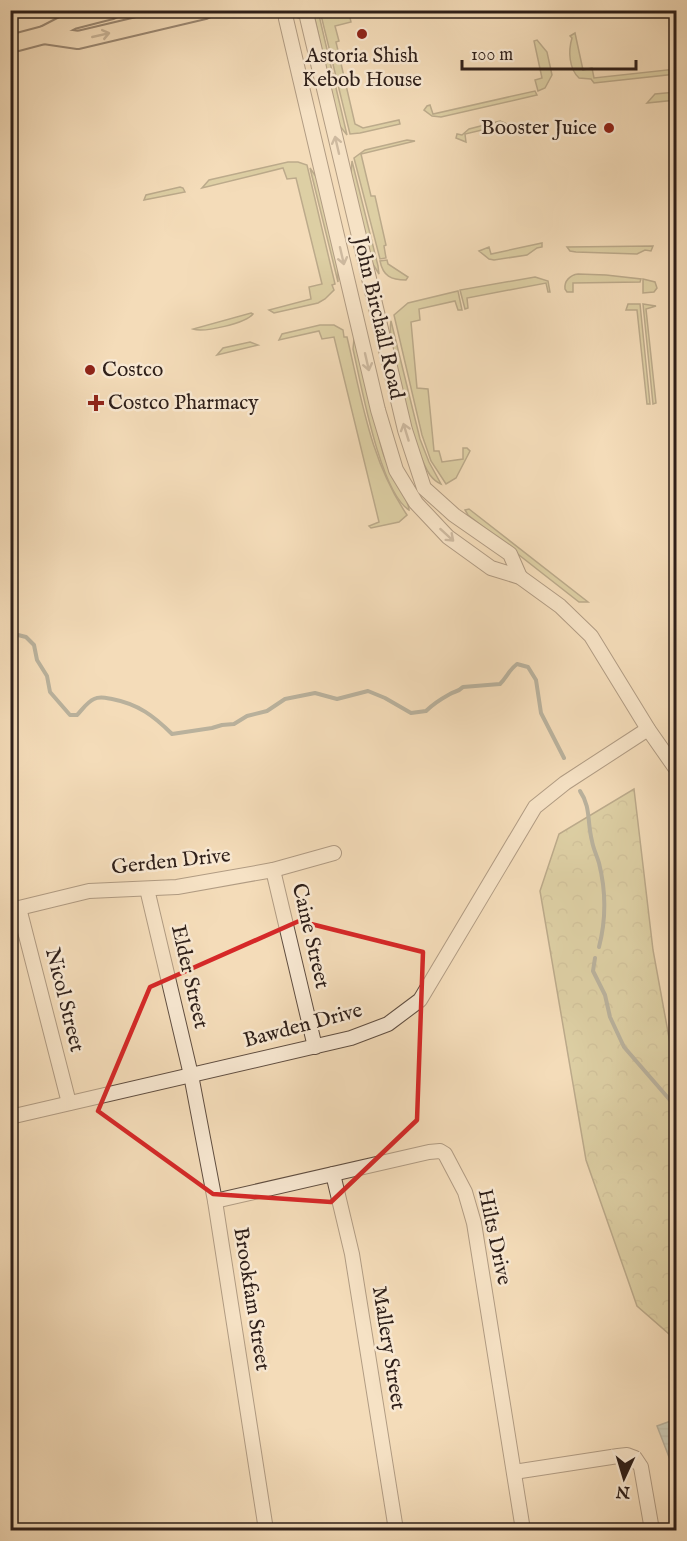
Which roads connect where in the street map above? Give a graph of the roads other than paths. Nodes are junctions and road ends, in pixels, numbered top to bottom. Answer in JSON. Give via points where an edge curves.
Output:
{"nodes":[{"id":1,"x":112,"y":10,"type":"edge"},
{"id":2,"x":205,"y":10,"type":"edge"},
{"id":3,"x":287,"y":10,"type":"edge"},
{"id":4,"x":298,"y":10,"type":"edge"},
{"id":5,"x":44,"y":36,"type":"junction"},
{"id":6,"x":10,"y":44,"type":"edge"},
{"id":7,"x":520,"y":577,"type":"junction"},
{"id":8,"x":648,"y":729,"type":"junction"},
{"id":9,"x":676,"y":769,"type":"edge"},
{"id":10,"x":334,"y":853,"type":"dead end"},
{"id":11,"x":273,"y":870,"type":"junction"},
{"id":12,"x":147,"y":889,"type":"junction"},
{"id":13,"x":15,"y":908,"type":"edge"},
{"id":14,"x":315,"y":1047,"type":"junction"},
{"id":15,"x":191,"y":1075,"type":"junction"},
{"id":16,"x":69,"y":1104,"type":"junction"},
{"id":17,"x":10,"y":1117,"type":"edge"},
{"id":18,"x":333,"y":1174,"type":"junction"},
{"id":19,"x":215,"y":1202,"type":"junction"},
{"id":20,"x":514,"y":1472,"type":"junction"},
{"id":21,"x":266,"y":1530,"type":"edge"},
{"id":22,"x":396,"y":1530,"type":"edge"},
{"id":23,"x":523,"y":1530,"type":"edge"},
{"id":24,"x":651,"y":1530,"type":"edge"}],
"edges":[{"from":1,"to":5,"type":"main road","via":[[73,20]]},
{"from":5,"to":2,"type":"main road","one_way":true,"via":[[78,40]]},
{"from":3,"to":7,"type":"street","name":"John Birchall Road","one_way":true,"via":[[378,410],[396,470],[417,503],[448,537],[491,568]]},
{"from":7,"to":4,"type":"street","name":"John Birchall Road","one_way":true,"via":[[510,554],[453,515],[424,488],[405,430],[306,14]]},
{"from":5,"to":6,"type":"main road"},
{"from":7,"to":8,"type":"street","name":"John Birchall Road","via":[[560,606],[591,636]]},
{"from":8,"to":9,"type":"street","name":"John Birchall Road"},
{"from":8,"to":14,"type":"street","name":"Bawden Drive","via":[[565,783],[536,807],[420,1000],[388,1024]]},
{"from":10,"to":11,"type":"street","name":"Gerden Drive"},
{"from":11,"to":12,"type":"street","name":"Gerden Drive"},
{"from":11,"to":14,"type":"street","name":"Caine Street"},
{"from":12,"to":13,"type":"street","name":"Gerden Drive","via":[[89,891]]},
{"from":12,"to":15,"type":"street","name":"Elder Street"},
{"from":13,"to":16,"type":"street","name":"Nicol Street"},
{"from":14,"to":15,"type":"street","name":"Bawden Drive"},
{"from":15,"to":16,"type":"street","name":"Bawden Drive"},
{"from":15,"to":19,"type":"street","name":"Brookfam Street"},
{"from":16,"to":17,"type":"street","name":"Bawden Drive"},
{"from":18,"to":19,"type":"street","name":"Hilts Drive"},
{"from":18,"to":20,"type":"street","name":"Hilts Drive","via":[[434,1151],[448,1158],[465,1192],[474,1223]]},
{"from":18,"to":22,"type":"street","name":"Mallery Street","via":[[352,1254]]},
{"from":19,"to":21,"type":"street","name":"Brookfam Street"},
{"from":20,"to":23,"type":"street","name":"Hilts Drive"},
{"from":20,"to":24,"type":"street","via":[[618,1456],[635,1458],[641,1467]]}]}
